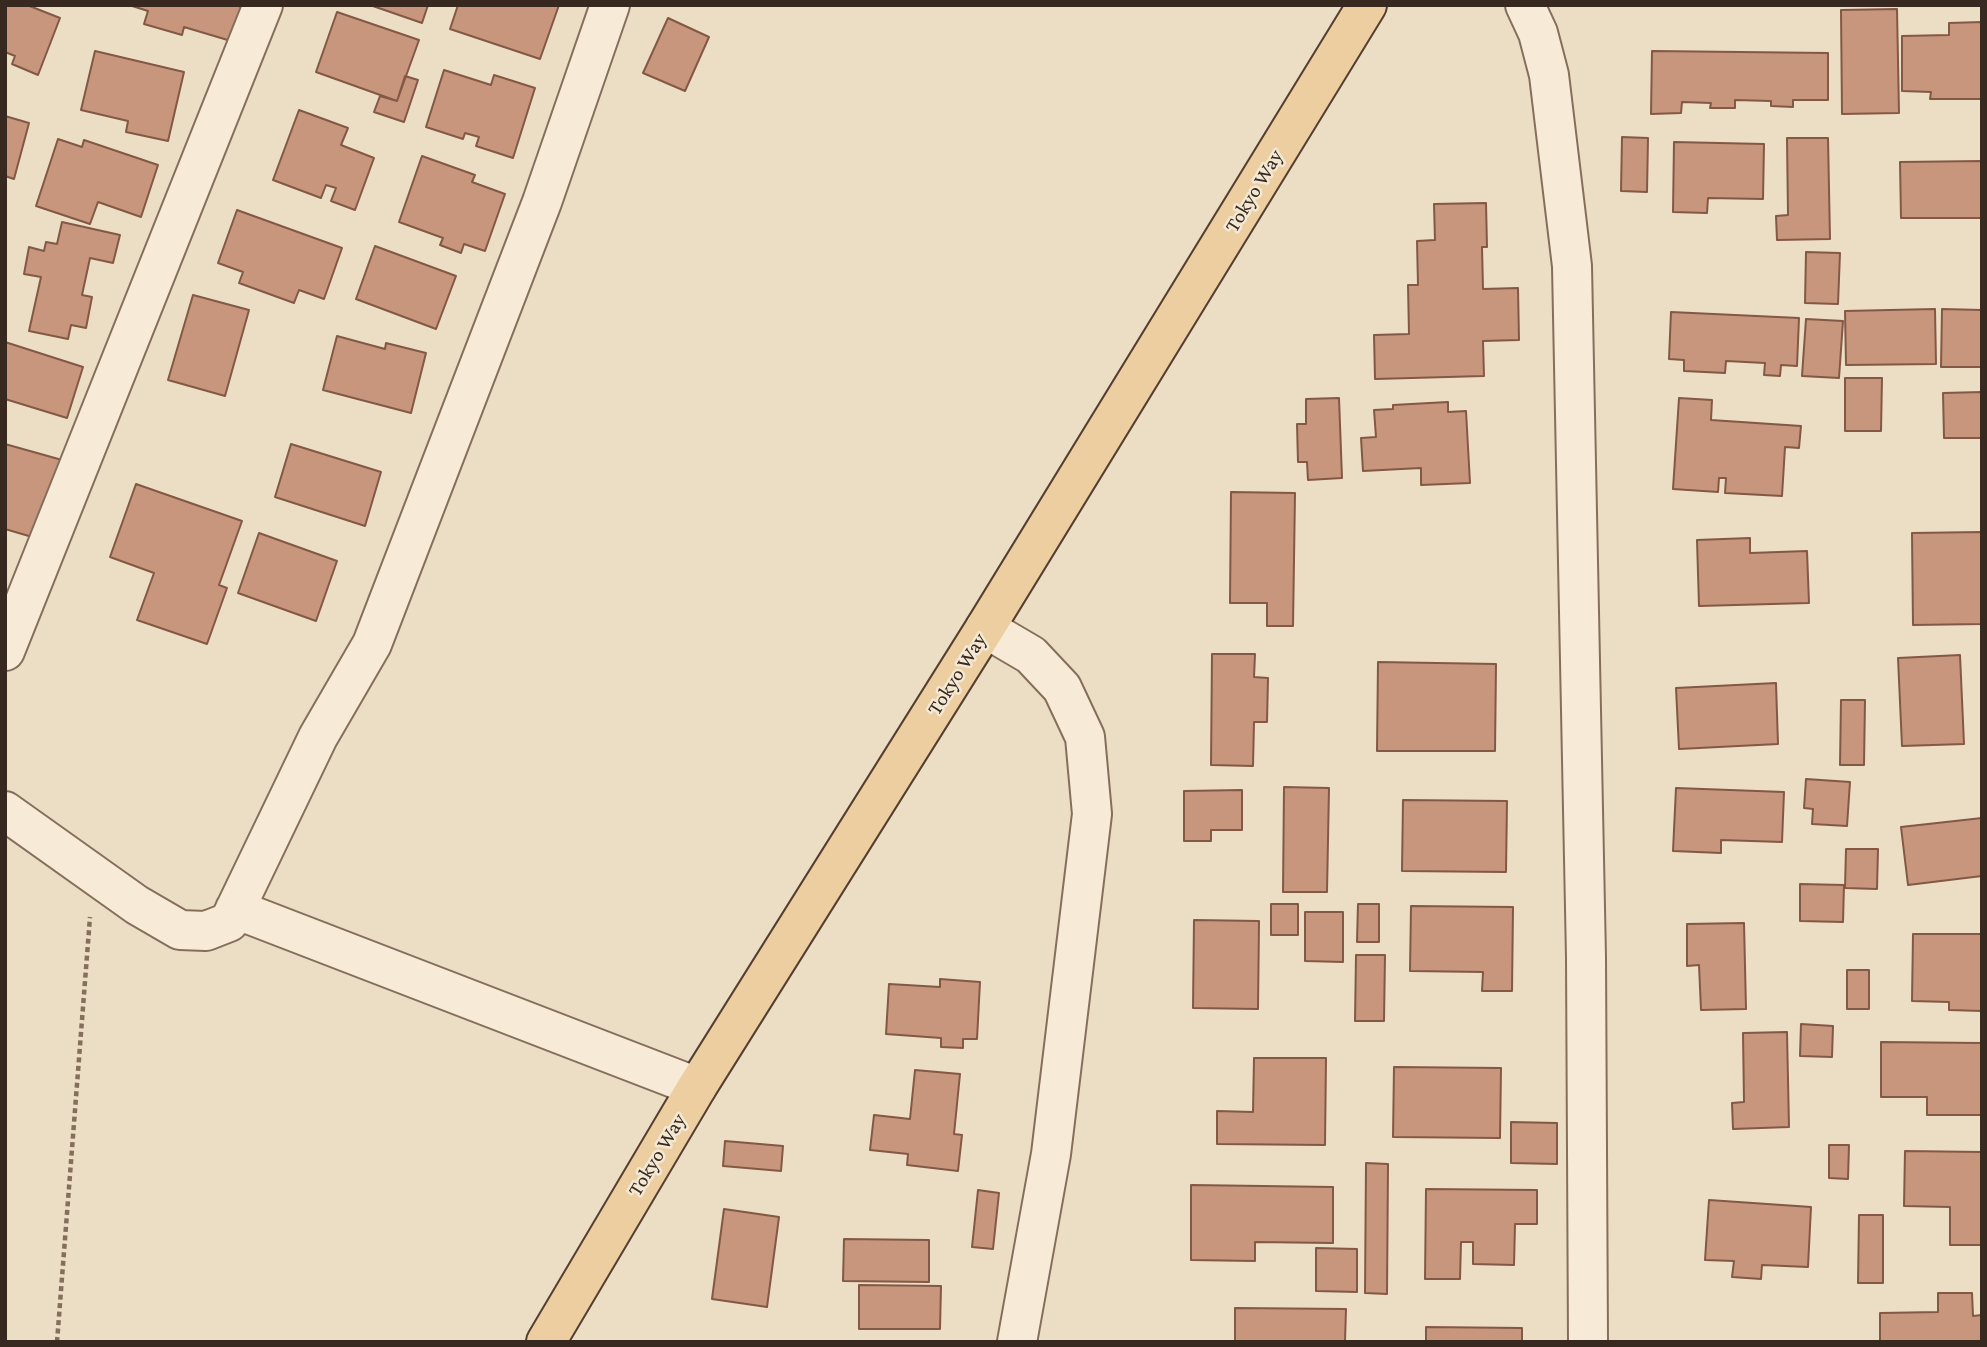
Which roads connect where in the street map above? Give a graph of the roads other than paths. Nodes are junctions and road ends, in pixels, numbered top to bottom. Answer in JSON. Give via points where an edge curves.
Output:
{"nodes":[{"id":1,"x":263,"y":5,"type":"edge"},
{"id":2,"x":610,"y":5,"type":"edge"},
{"id":3,"x":1367,"y":5,"type":"edge"},
{"id":4,"x":1525,"y":5,"type":"edge"},
{"id":5,"x":985,"y":628,"type":"junction"},
{"id":6,"x":5,"y":652,"type":"edge"},
{"id":7,"x":5,"y":811,"type":"edge"},
{"id":8,"x":236,"y":909,"type":"junction"},
{"id":9,"x":697,"y":1087,"type":"junction"},
{"id":10,"x":546,"y":1342,"type":"edge"},
{"id":11,"x":1017,"y":1342,"type":"edge"},
{"id":12,"x":1588,"y":1342,"type":"edge"}],
"edges":[{"from":1,"to":6,"type":"street"},
{"from":2,"to":8,"type":"street","via":[[542,202],[373,644],[318,737]]},
{"from":3,"to":5,"type":"main road","name":"Tokyo Way"},
{"from":4,"to":12,"type":"street","via":[[1549,75],[1572,266],[1586,957]]},
{"from":5,"to":9,"type":"main road","name":"Tokyo Way"},
{"from":5,"to":11,"type":"street","via":[[1031,655],[1062,688],[1085,737],[1092,814],[1051,1154]]},
{"from":7,"to":8,"type":"street","via":[[137,905],[180,930],[206,931],[229,922]]},
{"from":8,"to":9,"type":"street"},
{"from":9,"to":10,"type":"main road","name":"Tokyo Way"}]}
